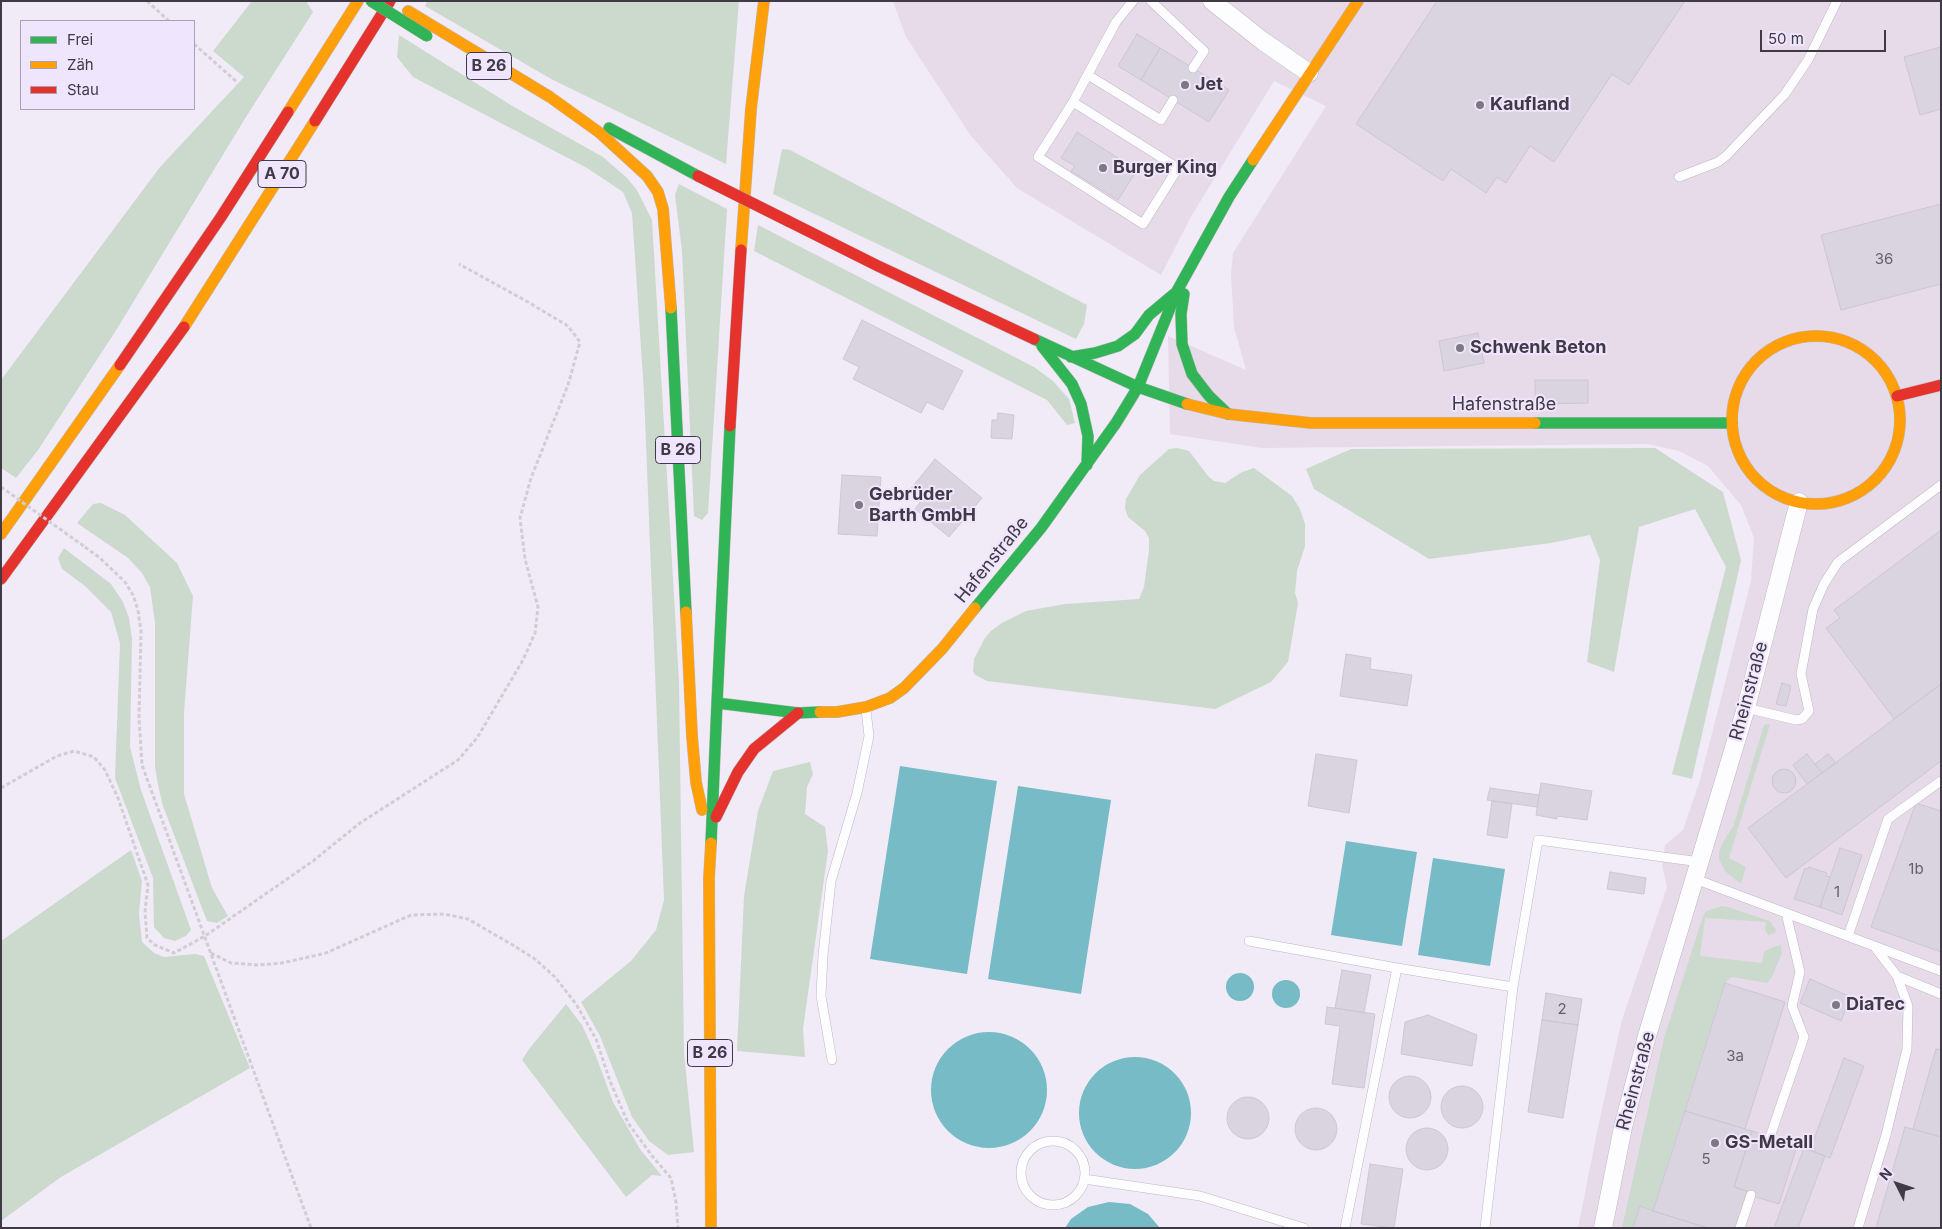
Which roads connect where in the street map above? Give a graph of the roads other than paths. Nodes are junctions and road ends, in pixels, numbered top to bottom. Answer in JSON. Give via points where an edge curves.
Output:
{"nodes":[{"id":1,"x":358,"y":1,"type":"edge"},
{"id":2,"x":371,"y":1,"type":"edge"},
{"id":3,"x":390,"y":1,"type":"edge"},
{"id":4,"x":764,"y":1,"type":"edge"},
{"id":5,"x":1134,"y":1,"type":"edge"},
{"id":6,"x":1151,"y":1,"type":"edge"},
{"id":7,"x":1212,"y":1,"type":"edge"},
{"id":8,"x":1358,"y":1,"type":"edge"},
{"id":9,"x":1838,"y":1,"type":"edge"},
{"id":10,"x":431,"y":32,"type":"junction"},
{"id":11,"x":1193,"y":68,"type":"dead end"},
{"id":12,"x":1309,"y":73,"type":"junction"},
{"id":13,"x":1088,"y":75,"type":"junction"},
{"id":14,"x":550,"y":97,"type":"junction"},
{"id":15,"x":1173,"y":100,"type":"dead end"},
{"id":16,"x":1073,"y":102,"type":"junction"},
{"id":17,"x":1679,"y":177,"type":"dead end"},
{"id":18,"x":1187,"y":272,"type":"junction"},
{"id":19,"x":1177,"y":291,"type":"junction"},
{"id":20,"x":1038,"y":341,"type":"junction"},
{"id":21,"x":1071,"y":357,"type":"junction"},
{"id":22,"x":1941,"y":385,"type":"edge"},
{"id":23,"x":1138,"y":387,"type":"junction"},
{"id":24,"x":1897,"y":396,"type":"junction"},
{"id":25,"x":1228,"y":414,"type":"junction"},
{"id":26,"x":1732,"y":423,"type":"junction"},
{"id":27,"x":1087,"y":465,"type":"junction"},
{"id":28,"x":1941,"y":485,"type":"edge"},
{"id":29,"x":1799,"y":502,"type":"junction"},
{"id":30,"x":1,"y":534,"type":"edge"},
{"id":31,"x":1,"y":579,"type":"edge"},
{"id":32,"x":717,"y":703,"type":"junction"},
{"id":33,"x":866,"y":706,"type":"junction"},
{"id":34,"x":1746,"y":708,"type":"junction"},
{"id":35,"x":798,"y":713,"type":"junction"},
{"id":36,"x":1941,"y":781,"type":"edge"},
{"id":37,"x":712,"y":827,"type":"junction"},
{"id":38,"x":710,"y":853,"type":"junction"},
{"id":39,"x":1697,"y":871,"type":"junction"},
{"id":40,"x":1786,"y":913,"type":"junction"},
{"id":41,"x":1848,"y":936,"type":"junction"},
{"id":42,"x":1249,"y":941,"type":"dead end"},
{"id":43,"x":1874,"y":946,"type":"junction"},
{"id":44,"x":1397,"y":968,"type":"junction"},
{"id":45,"x":1941,"y":971,"type":"edge"},
{"id":46,"x":1897,"y":976,"type":"junction"},
{"id":47,"x":1514,"y":987,"type":"junction"},
{"id":48,"x":1941,"y":994,"type":"edge"},
{"id":49,"x":832,"y":1060,"type":"dead end"},
{"id":50,"x":1770,"y":1137,"type":"dead end"},
{"id":51,"x":1084,"y":1179,"type":"junction"},
{"id":52,"x":1751,"y":1195,"type":"dead end"},
{"id":53,"x":711,"y":1228,"type":"edge"},
{"id":54,"x":1304,"y":1228,"type":"edge"},
{"id":55,"x":1345,"y":1228,"type":"edge"},
{"id":56,"x":1485,"y":1228,"type":"edge"},
{"id":57,"x":1603,"y":1228,"type":"edge"},
{"id":58,"x":1740,"y":1228,"type":"edge"},
{"id":59,"x":1858,"y":1228,"type":"edge"}],
"edges":[{"from":1,"to":30,"type":"main road","number":"A 70","via":[[221,217]]},
{"from":2,"to":10,"type":"main road","number":"B 26","bridge":true},
{"from":3,"to":10,"type":"main road","number":"B 26"},
{"from":3,"to":31,"type":"main road","number":"A 70","via":[[171,346]]},
{"from":4,"to":32,"type":"main road","via":[[742,226]]},
{"from":5,"to":13,"type":"lane","via":[[1116,22]]},
{"from":6,"to":11,"type":"lane","via":[[1204,51]]},
{"from":7,"to":12,"type":"street"},
{"from":8,"to":12,"type":"main road","name":"Hafenstraße"},
{"from":9,"to":17,"type":"lane","via":[[1808,60],[1785,94],[1726,156]]},
{"from":10,"to":14,"type":"main road","number":"B 26"},
{"from":12,"to":18,"type":"main road","name":"Hafenstraße","via":[[1229,197]]},
{"from":13,"to":15,"type":"lane","via":[[1161,120]]},
{"from":13,"to":16,"type":"lane"},
{"from":14,"to":20,"type":"main road","number":"B 26","bridge":true,"via":[[698,176]]},
{"from":14,"to":38,"type":"main road","number":"B 26","via":[[600,133],[647,176],[658,192],[663,209],[692,736],[696,782]]},
{"from":16,"to":16,"type":"lane","via":[[1178,168],[1143,224],[1038,157]]},
{"from":18,"to":19,"type":"main road","name":"Hafenstraße"},
{"from":18,"to":25,"type":"main road","via":[[1181,314],[1182,344],[1192,374]]},
{"from":19,"to":21,"type":"main road","via":[[1149,315],[1135,334],[1118,346]]},
{"from":19,"to":23,"type":"main road","name":"Hafenstraße"},
{"from":20,"to":21,"type":"main road","number":"B 26"},
{"from":20,"to":27,"type":"main road","via":[[1072,384],[1081,404],[1088,436]]},
{"from":21,"to":23,"type":"main road","number":"B 26"},
{"from":22,"to":24,"type":"main road"},
{"from":23,"to":25,"type":"main road","name":"Hafenstraße"},
{"from":23,"to":27,"type":"main road","name":"Hafenstraße"},
{"from":24,"to":26,"type":"main road","via":[[1887,374],[1871,356],[1851,343],[1827,336],[1803,337],[1780,344],[1749,370],[1735,399]]},
{"from":24,"to":29,"type":"main road","via":[[1900,421],[1896,445],[1886,467],[1869,485],[1848,498],[1824,504]]},
{"from":25,"to":26,"type":"main road","name":"Hafenstraße","via":[[1311,423]]},
{"from":26,"to":29,"type":"main road","via":[[1736,445],[1746,466],[1778,495]]},
{"from":27,"to":33,"type":"main road","name":"Hafenstraße","via":[[1042,528],[942,649],[904,688],[890,698]]},
{"from":28,"to":34,"type":"lane","via":[[1838,562],[1824,584],[1813,609],[1801,674],[1809,711],[1802,719],[1796,720]]},
{"from":29,"to":34,"type":"street","name":"Rheinstraße"},
{"from":32,"to":35,"type":"main road","name":"Hafenstraße"},
{"from":32,"to":37,"type":"main road","number":"B 26"},
{"from":33,"to":35,"type":"main road","name":"Hafenstraße","via":[[837,712]]},
{"from":33,"to":49,"type":"lane","via":[[869,736],[857,793],[831,881],[822,955],[821,996]]},
{"from":34,"to":39,"type":"street","name":"Rheinstraße"},
{"from":35,"to":37,"type":"main road","via":[[754,749],[738,772]]},
{"from":36,"to":41,"type":"lane","via":[[1888,819]]},
{"from":37,"to":38,"type":"main road","number":"B 26"},
{"from":38,"to":53,"type":"main road","number":"B 26"},
{"from":39,"to":40,"type":"lane"},
{"from":39,"to":47,"type":"lane","via":[[1538,840]]},
{"from":39,"to":57,"type":"street","name":"Rheinstraße","via":[[1644,1045],[1623,1127]]},
{"from":40,"to":41,"type":"lane"},
{"from":40,"to":50,"type":"lane","via":[[1800,972],[1792,1006],[1804,1037]]},
{"from":41,"to":43,"type":"lane"},
{"from":42,"to":44,"type":"lane"},
{"from":43,"to":45,"type":"lane"},
{"from":43,"to":46,"type":"lane"},
{"from":44,"to":47,"type":"lane"},
{"from":44,"to":55,"type":"lane"},
{"from":46,"to":48,"type":"lane"},
{"from":46,"to":59,"type":"lane","via":[[1908,1006],[1907,1049],[1886,1136]]},
{"from":47,"to":56,"type":"lane"},
{"from":51,"to":51,"type":"lane","via":[[1070,1200],[1046,1205],[1026,1191],[1020,1177],[1021,1167],[1024,1157],[1034,1146],[1059,1141],[1068,1144],[1079,1155],[1085,1169]]},
{"from":51,"to":54,"type":"lane","via":[[1200,1196]]},
{"from":52,"to":58,"type":"lane"}]}
